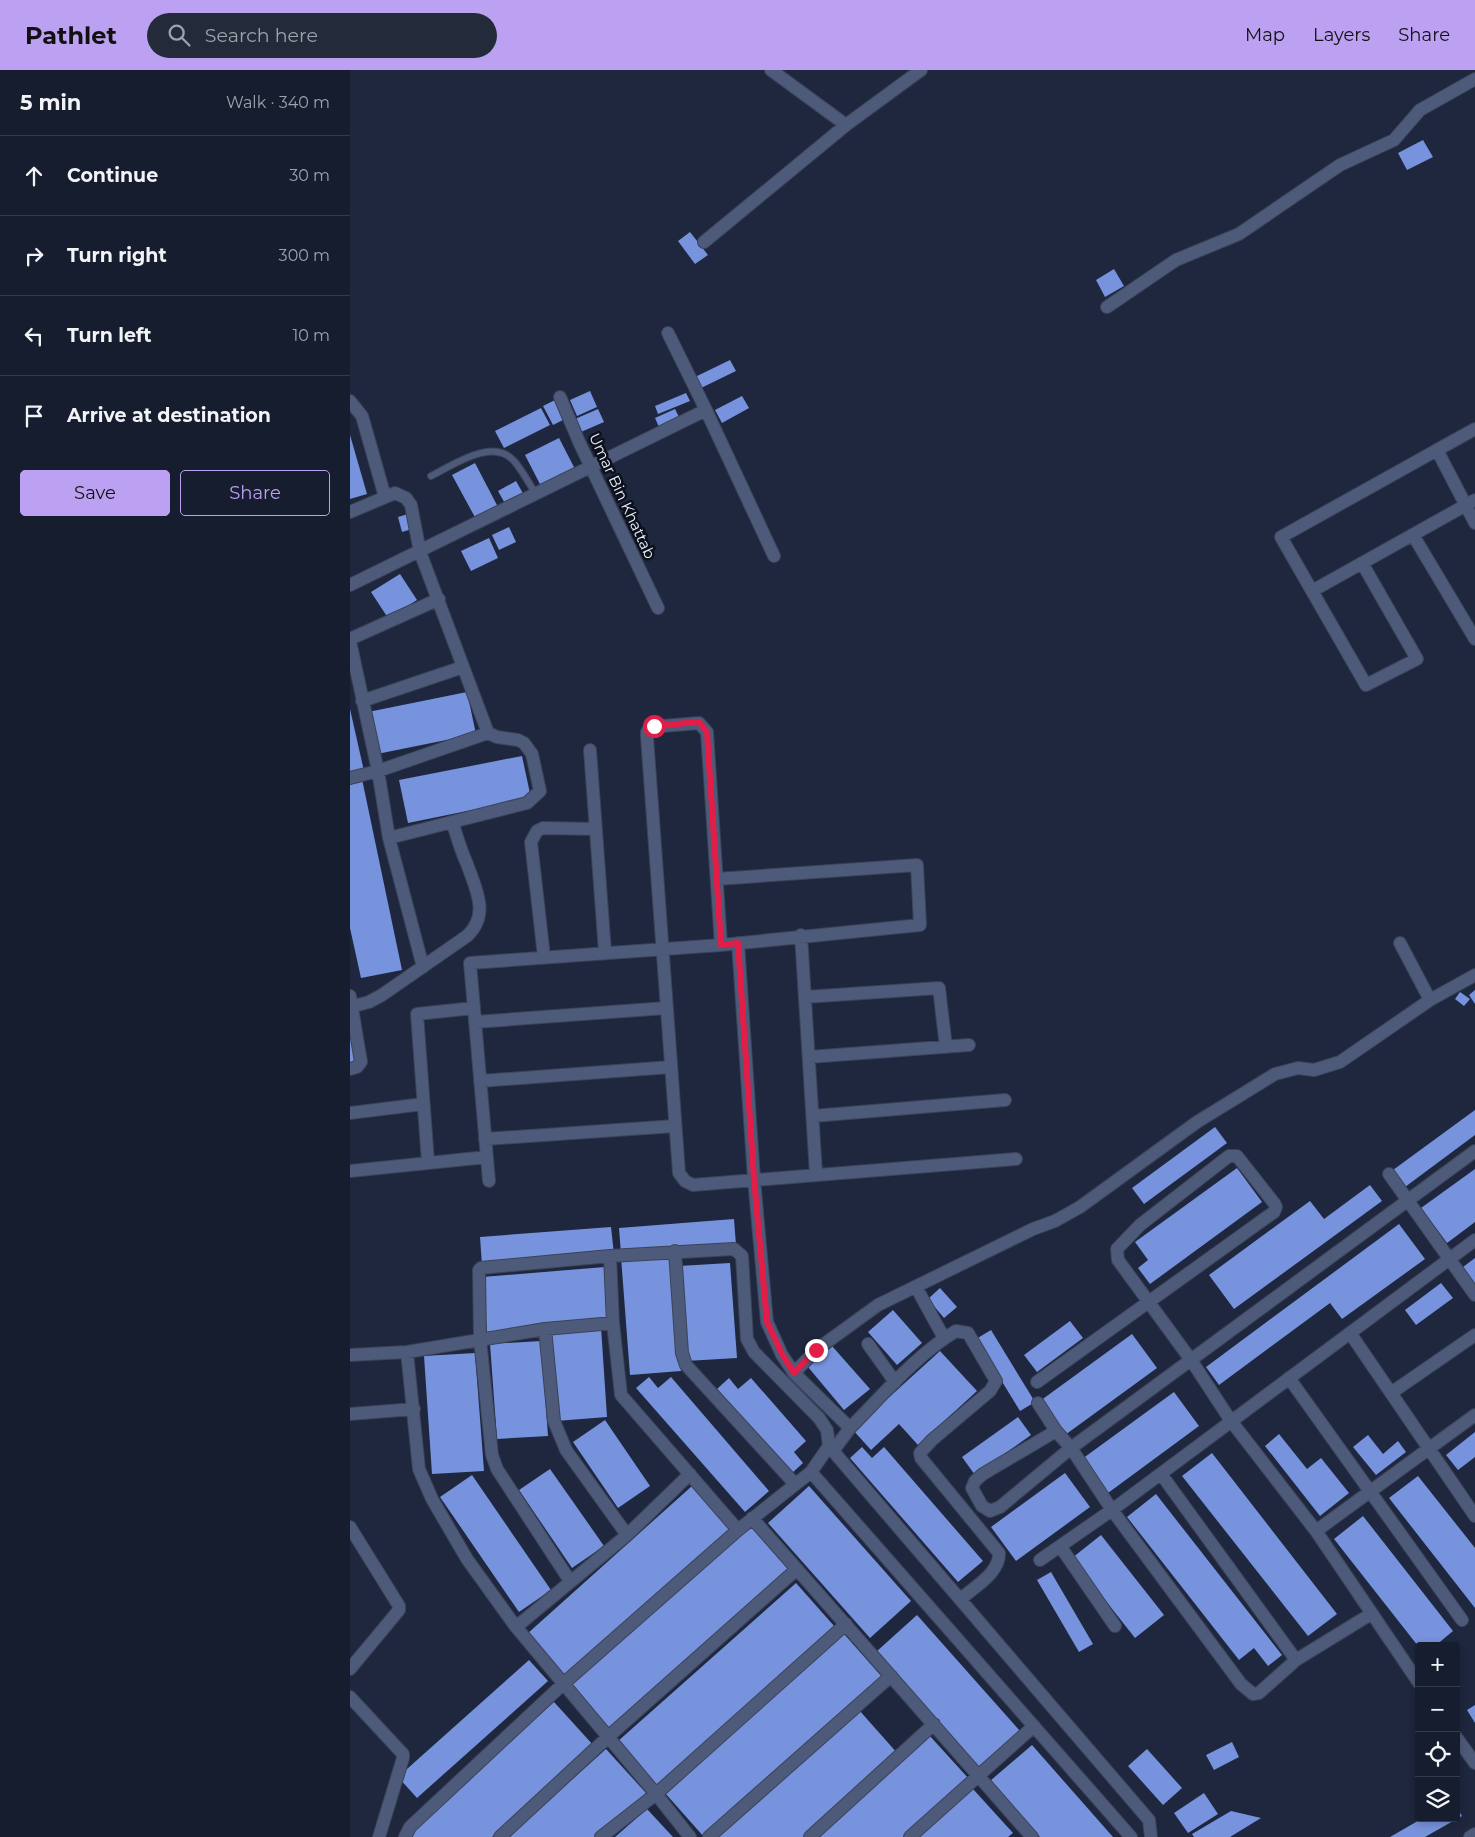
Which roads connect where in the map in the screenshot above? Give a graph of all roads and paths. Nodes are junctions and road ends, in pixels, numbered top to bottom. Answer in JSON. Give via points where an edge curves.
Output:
{"nodes":[{"id":1,"x":771,"y":70,"type":"edge"},
{"id":2,"x":921,"y":70,"type":"edge"},
{"id":3,"x":1475,"y":79,"type":"edge"},
{"id":4,"x":846,"y":125,"type":"junction"},
{"id":5,"x":704,"y":242,"type":"dead end"},
{"id":6,"x":1107,"y":307,"type":"dead end"},
{"id":7,"x":668,"y":334,"type":"dead end"},
{"id":8,"x":560,"y":397,"type":"dead end"},
{"id":9,"x":350,"y":401,"type":"edge"},
{"id":10,"x":706,"y":410,"type":"junction"},
{"id":11,"x":1475,"y":429,"type":"edge"},
{"id":12,"x":1437,"y":450,"type":"junction"},
{"id":13,"x":591,"y":468,"type":"junction"},
{"id":14,"x":431,"y":476,"type":"dead end"},
{"id":15,"x":536,"y":494,"type":"junction"},
{"id":16,"x":385,"y":497,"type":"junction"},
{"id":17,"x":1470,"y":503,"type":"edge"},
{"id":18,"x":350,"y":512,"type":"edge"},
{"id":19,"x":1475,"y":523,"type":"edge"},
{"id":20,"x":1413,"y":534,"type":"junction"},
{"id":21,"x":420,"y":552,"type":"junction"},
{"id":22,"x":774,"y":556,"type":"dead end"},
{"id":23,"x":1362,"y":563,"type":"junction"},
{"id":24,"x":350,"y":585,"type":"edge"},
{"id":25,"x":1312,"y":591,"type":"junction"},
{"id":26,"x":439,"y":599,"type":"junction"},
{"id":27,"x":658,"y":608,"type":"dead end"},
{"id":28,"x":1475,"y":639,"type":"edge"},
{"id":29,"x":350,"y":640,"type":"edge"},
{"id":30,"x":462,"y":667,"type":"junction"},
{"id":31,"x":362,"y":701,"type":"junction"},
{"id":32,"x":488,"y":733,"type":"junction"},
{"id":33,"x":590,"y":750,"type":"dead end"},
{"id":34,"x":378,"y":771,"type":"junction"},
{"id":35,"x":350,"y":778,"type":"edge"},
{"id":36,"x":453,"y":824,"type":"junction"},
{"id":37,"x":596,"y":829,"type":"junction"},
{"id":38,"x":389,"y":838,"type":"junction"},
{"id":39,"x":717,"y":879,"type":"junction"},
{"id":40,"x":801,"y":936,"type":"junction"},
{"id":41,"x":1400,"y":942,"type":"dead end"},
{"id":42,"x":738,"y":943,"type":"junction"},
{"id":43,"x":721,"y":945,"type":"junction"},
{"id":44,"x":662,"y":948,"type":"junction"},
{"id":45,"x":605,"y":952,"type":"junction"},
{"id":46,"x":544,"y":957,"type":"junction"},
{"id":47,"x":422,"y":967,"type":"junction"},
{"id":48,"x":1475,"y":975,"type":"edge"},
{"id":49,"x":805,"y":997,"type":"junction"},
{"id":50,"x":1430,"y":1000,"type":"junction"},
{"id":51,"x":351,"y":1003,"type":"edge"},
{"id":52,"x":474,"y":1008,"type":"junction"},
{"id":53,"x":666,"y":1008,"type":"junction"},
{"id":54,"x":475,"y":1022,"type":"junction"},
{"id":55,"x":970,"y":1045,"type":"dead end"},
{"id":56,"x":946,"y":1047,"type":"junction"},
{"id":57,"x":809,"y":1057,"type":"junction"},
{"id":58,"x":671,"y":1067,"type":"junction"},
{"id":59,"x":350,"y":1069,"type":"edge"},
{"id":60,"x":480,"y":1081,"type":"junction"},
{"id":61,"x":1005,"y":1100,"type":"dead end"},
{"id":62,"x":424,"y":1104,"type":"junction"},
{"id":63,"x":350,"y":1113,"type":"edge"},
{"id":64,"x":813,"y":1116,"type":"junction"},
{"id":65,"x":675,"y":1126,"type":"junction"},
{"id":66,"x":485,"y":1139,"type":"junction"},
{"id":67,"x":1475,"y":1150,"type":"edge"},
{"id":68,"x":487,"y":1157,"type":"junction"},
{"id":69,"x":1016,"y":1158,"type":"dead end"},
{"id":70,"x":428,"y":1162,"type":"junction"},
{"id":71,"x":350,"y":1171,"type":"edge"},
{"id":72,"x":816,"y":1174,"type":"junction"},
{"id":73,"x":1389,"y":1174,"type":"dead end"},
{"id":74,"x":754,"y":1179,"type":"junction"},
{"id":75,"x":489,"y":1181,"type":"dead end"},
{"id":76,"x":1409,"y":1200,"type":"junction"},
{"id":77,"x":1475,"y":1240,"type":"edge"},
{"id":78,"x":675,"y":1251,"type":"junction"},
{"id":79,"x":610,"y":1256,"type":"junction"},
{"id":80,"x":1449,"y":1260,"type":"junction"},
{"id":81,"x":916,"y":1287,"type":"junction"},
{"id":82,"x":1475,"y":1295,"type":"edge"},
{"id":83,"x":1150,"y":1302,"type":"junction"},
{"id":84,"x":613,"y":1323,"type":"junction"},
{"id":85,"x":545,"y":1329,"type":"junction"},
{"id":86,"x":1350,"y":1334,"type":"junction"},
{"id":87,"x":1475,"y":1335,"type":"edge"},
{"id":88,"x":944,"y":1338,"type":"junction"},
{"id":89,"x":480,"y":1339,"type":"junction"},
{"id":90,"x":868,"y":1344,"type":"dead end"},
{"id":91,"x":407,"y":1352,"type":"junction"},
{"id":92,"x":350,"y":1355,"type":"edge"},
{"id":93,"x":1191,"y":1360,"type":"junction"},
{"id":94,"x":794,"y":1373,"type":"junction"},
{"id":95,"x":1289,"y":1378,"type":"junction"},
{"id":96,"x":895,"y":1382,"type":"junction"},
{"id":97,"x":1037,"y":1382,"type":"dead end"},
{"id":98,"x":1391,"y":1393,"type":"junction"},
{"id":99,"x":1038,"y":1403,"type":"dead end"},
{"id":100,"x":414,"y":1409,"type":"junction"},
{"id":101,"x":350,"y":1414,"type":"edge"},
{"id":102,"x":1475,"y":1415,"type":"edge"},
{"id":103,"x":1231,"y":1421,"type":"junction"},
{"id":104,"x":850,"y":1428,"type":"junction"},
{"id":105,"x":1056,"y":1431,"type":"junction"},
{"id":106,"x":831,"y":1448,"type":"junction"},
{"id":107,"x":1071,"y":1448,"type":"junction"},
{"id":108,"x":1430,"y":1449,"type":"junction"},
{"id":109,"x":811,"y":1472,"type":"junction"},
{"id":110,"x":690,"y":1474,"type":"junction"},
{"id":111,"x":1161,"y":1474,"type":"junction"},
{"id":112,"x":795,"y":1484,"type":"junction"},
{"id":113,"x":1370,"y":1493,"type":"junction"},
{"id":114,"x":1112,"y":1510,"type":"junction"},
{"id":115,"x":1475,"y":1516,"type":"edge"},
{"id":116,"x":752,"y":1518,"type":"junction"},
{"id":117,"x":350,"y":1527,"type":"edge"},
{"id":118,"x":738,"y":1530,"type":"junction"},
{"id":119,"x":1316,"y":1531,"type":"junction"},
{"id":120,"x":627,"y":1535,"type":"junction"},
{"id":121,"x":1060,"y":1546,"type":"junction"},
{"id":122,"x":1040,"y":1560,"type":"dead end"},
{"id":123,"x":797,"y":1569,"type":"junction"},
{"id":124,"x":570,"y":1581,"type":"junction"},
{"id":125,"x":961,"y":1599,"type":"junction"},
{"id":126,"x":1371,"y":1614,"type":"junction"},
{"id":127,"x":1462,"y":1620,"type":"dead end"},
{"id":128,"x":846,"y":1624,"type":"junction"},
{"id":129,"x":1115,"y":1626,"type":"dead end"},
{"id":130,"x":516,"y":1627,"type":"junction"},
{"id":131,"x":1296,"y":1660,"type":"junction"},
{"id":132,"x":350,"y":1669,"type":"edge"},
{"id":133,"x":891,"y":1676,"type":"junction"},
{"id":134,"x":1415,"y":1677,"type":"edge"},
{"id":135,"x":563,"y":1684,"type":"junction"},
{"id":136,"x":350,"y":1697,"type":"edge"},
{"id":137,"x":934,"y":1724,"type":"junction"},
{"id":138,"x":1034,"y":1726,"type":"junction"},
{"id":139,"x":608,"y":1736,"type":"junction"},
{"id":140,"x":1460,"y":1743,"type":"edge"},
{"id":141,"x":1475,"y":1764,"type":"edge"},
{"id":142,"x":979,"y":1774,"type":"junction"},
{"id":143,"x":656,"y":1794,"type":"junction"},
{"id":144,"x":1475,"y":1834,"type":"edge"},
{"id":145,"x":1025,"y":1835,"type":"edge"},
{"id":146,"x":379,"y":1837,"type":"edge"},
{"id":147,"x":405,"y":1837,"type":"edge"},
{"id":148,"x":500,"y":1837,"type":"edge"},
{"id":149,"x":601,"y":1837,"type":"edge"},
{"id":150,"x":690,"y":1837,"type":"edge"},
{"id":151,"x":709,"y":1837,"type":"edge"},
{"id":152,"x":810,"y":1837,"type":"edge"},
{"id":153,"x":910,"y":1837,"type":"edge"},
{"id":154,"x":1131,"y":1837,"type":"edge"},
{"id":155,"x":1150,"y":1837,"type":"edge"},
{"id":156,"x":1470,"y":1837,"type":"edge"}],
"edges":[{"from":1,"to":4,"type":"street"},
{"from":2,"to":4,"type":"street"},
{"from":3,"to":6,"type":"street","via":[[1420,110],[1394,140],[1340,165],[1239,234],[1176,260]]},
{"from":4,"to":5,"type":"street"},
{"from":7,"to":10,"type":"street"},
{"from":8,"to":13,"type":"street","name":"Umar Bin Khattab"},
{"from":9,"to":16,"type":"street","via":[[362,416]]},
{"from":10,"to":13,"type":"street"},
{"from":10,"to":22,"type":"street"},
{"from":11,"to":12,"type":"street"},
{"from":12,"to":17,"type":"street"},
{"from":12,"to":25,"type":"street","via":[[1281,538]]},
{"from":13,"to":15,"type":"street"},
{"from":13,"to":27,"type":"street","name":"Umar Bin Khattab"},
{"from":14,"to":15,"type":"lane","via":[[480,452],[500,453],[513,460]]},
{"from":15,"to":21,"type":"street"},
{"from":16,"to":18,"type":"street"},
{"from":16,"to":21,"type":"street","via":[[395,494],[406,498]]},
{"from":17,"to":19,"type":"street"},
{"from":17,"to":20,"type":"street"},
{"from":20,"to":23,"type":"street"},
{"from":20,"to":28,"type":"street"},
{"from":21,"to":24,"type":"street"},
{"from":21,"to":26,"type":"street"},
{"from":23,"to":25,"type":"street"},
{"from":23,"to":25,"type":"street","via":[[1417,659],[1366,685]]},
{"from":26,"to":29,"type":"street"},
{"from":26,"to":30,"type":"street"},
{"from":29,"to":31,"type":"street"},
{"from":30,"to":31,"type":"street"},
{"from":30,"to":32,"type":"street"},
{"from":31,"to":34,"type":"street"},
{"from":32,"to":34,"type":"street"},
{"from":32,"to":36,"type":"street","via":[[518,740],[528,748],[540,791],[526,803]]},
{"from":33,"to":37,"type":"street"},
{"from":34,"to":35,"type":"street"},
{"from":34,"to":38,"type":"street"},
{"from":36,"to":38,"type":"street"},
{"from":36,"to":47,"type":"street","via":[[478,892],[480,916],[467,936]]},
{"from":37,"to":45,"type":"street"},
{"from":37,"to":46,"type":"street","via":[[543,828],[532,837]]},
{"from":38,"to":47,"type":"street"},
{"from":39,"to":40,"type":"street","via":[[916,866],[920,926]]},
{"from":39,"to":43,"type":"street"},
{"from":39,"to":44,"type":"street","via":[[707,732],[699,722],[650,727],[647,736]]},
{"from":40,"to":42,"type":"street"},
{"from":40,"to":49,"type":"street"},
{"from":41,"to":50,"type":"street"},
{"from":42,"to":43,"type":"street"},
{"from":42,"to":74,"type":"street"},
{"from":43,"to":44,"type":"street"},
{"from":44,"to":45,"type":"street"},
{"from":44,"to":53,"type":"street"},
{"from":45,"to":46,"type":"street"},
{"from":46,"to":52,"type":"street","via":[[470,963]]},
{"from":47,"to":51,"type":"street","via":[[369,1002]]},
{"from":48,"to":50,"type":"street"},
{"from":49,"to":56,"type":"street","via":[[939,988]]},
{"from":49,"to":57,"type":"street"},
{"from":50,"to":81,"type":"street","via":[[1328,1068],[1298,1068],[1275,1074],[1196,1122],[1080,1207]]},
{"from":51,"to":59,"type":"street","via":[[361,1062]]},
{"from":52,"to":54,"type":"street"},
{"from":52,"to":62,"type":"street","via":[[417,1014]]},
{"from":53,"to":54,"type":"street"},
{"from":53,"to":58,"type":"street"},
{"from":54,"to":60,"type":"street"},
{"from":55,"to":56,"type":"street"},
{"from":56,"to":57,"type":"street"},
{"from":57,"to":64,"type":"street"},
{"from":58,"to":60,"type":"street"},
{"from":58,"to":65,"type":"street"},
{"from":60,"to":66,"type":"street"},
{"from":61,"to":64,"type":"street"},
{"from":62,"to":63,"type":"street"},
{"from":62,"to":70,"type":"street"},
{"from":64,"to":72,"type":"street"},
{"from":65,"to":66,"type":"street"},
{"from":65,"to":74,"type":"street","via":[[679,1173],[684,1181],[693,1184]]},
{"from":66,"to":68,"type":"street"},
{"from":67,"to":76,"type":"street"},
{"from":68,"to":70,"type":"street"},
{"from":68,"to":75,"type":"street"},
{"from":69,"to":72,"type":"street"},
{"from":70,"to":71,"type":"street"},
{"from":72,"to":74,"type":"street"},
{"from":73,"to":76,"type":"street"},
{"from":74,"to":94,"type":"street","via":[[767,1322]]},
{"from":76,"to":80,"type":"street"},
{"from":76,"to":93,"type":"street"},
{"from":77,"to":80,"type":"street"},
{"from":78,"to":79,"type":"street"},
{"from":78,"to":106,"type":"street","via":[[723,1248],[734,1249],[742,1256],[747,1339],[754,1352],[819,1418],[827,1430]]},
{"from":78,"to":112,"type":"street","via":[[682,1353],[686,1365]]},
{"from":79,"to":84,"type":"street"},
{"from":79,"to":89,"type":"street","via":[[482,1268],[478,1274]]},
{"from":80,"to":82,"type":"street"},
{"from":80,"to":86,"type":"street"},
{"from":81,"to":88,"type":"street"},
{"from":81,"to":94,"type":"street","via":[[878,1305],[816,1350]]},
{"from":83,"to":83,"type":"street","via":[[1118,1260],[1117,1249],[1133,1231],[1167,1204],[1229,1156],[1237,1156],[1274,1203],[1274,1212]]},
{"from":83,"to":93,"type":"street"},
{"from":83,"to":97,"type":"street"},
{"from":84,"to":85,"type":"street"},
{"from":84,"to":110,"type":"street","via":[[621,1395]]},
{"from":85,"to":89,"type":"street"},
{"from":85,"to":120,"type":"street","via":[[553,1414],[559,1434],[566,1450]]},
{"from":86,"to":95,"type":"street"},
{"from":86,"to":98,"type":"street"},
{"from":87,"to":98,"type":"street"},
{"from":88,"to":96,"type":"street"},
{"from":88,"to":125,"type":"street","via":[[956,1331],[968,1333],[996,1381],[990,1391],[920,1453],[999,1553],[994,1570]]},
{"from":89,"to":91,"type":"street"},
{"from":89,"to":124,"type":"street","via":[[492,1455],[497,1469]]},
{"from":90,"to":96,"type":"street"},
{"from":91,"to":92,"type":"street"},
{"from":91,"to":100,"type":"street"},
{"from":93,"to":103,"type":"street"},
{"from":93,"to":107,"type":"street"},
{"from":94,"to":104,"type":"street"},
{"from":95,"to":103,"type":"street"},
{"from":95,"to":113,"type":"street"},
{"from":96,"to":104,"type":"street"},
{"from":98,"to":108,"type":"street"},
{"from":99,"to":105,"type":"street"},
{"from":100,"to":101,"type":"street"},
{"from":100,"to":130,"type":"street","via":[[419,1469],[424,1484],[467,1559]]},
{"from":102,"to":108,"type":"street"},
{"from":103,"to":111,"type":"street"},
{"from":103,"to":119,"type":"street"},
{"from":104,"to":106,"type":"street"},
{"from":105,"to":107,"type":"street"},
{"from":105,"to":107,"type":"street","via":[[976,1481],[972,1488],[982,1506],[990,1511],[1000,1507]]},
{"from":106,"to":109,"type":"street"},
{"from":106,"to":125,"type":"street"},
{"from":107,"to":114,"type":"street"},
{"from":108,"to":113,"type":"street"},
{"from":108,"to":115,"type":"street"},
{"from":109,"to":112,"type":"street"},
{"from":109,"to":138,"type":"street"},
{"from":110,"to":118,"type":"street"},
{"from":110,"to":120,"type":"street"},
{"from":111,"to":114,"type":"street"},
{"from":111,"to":131,"type":"street"},
{"from":112,"to":116,"type":"street"},
{"from":113,"to":119,"type":"street"},
{"from":113,"to":127,"type":"street"},
{"from":114,"to":121,"type":"street"},
{"from":114,"to":131,"type":"street","via":[[1247,1690],[1253,1694],[1260,1693]]},
{"from":116,"to":118,"type":"street"},
{"from":116,"to":123,"type":"street"},
{"from":117,"to":132,"type":"street","via":[[399,1610]]},
{"from":118,"to":135,"type":"street"},
{"from":119,"to":126,"type":"street"},
{"from":120,"to":124,"type":"street"},
{"from":121,"to":122,"type":"street"},
{"from":121,"to":129,"type":"street"},
{"from":123,"to":128,"type":"street"},
{"from":123,"to":139,"type":"street"},
{"from":124,"to":130,"type":"street"},
{"from":125,"to":155,"type":"street","via":[[1149,1820]]},
{"from":126,"to":131,"type":"street"},
{"from":126,"to":134,"type":"street"},
{"from":128,"to":133,"type":"street"},
{"from":128,"to":143,"type":"street"},
{"from":130,"to":135,"type":"street"},
{"from":133,"to":137,"type":"street"},
{"from":133,"to":151,"type":"street"},
{"from":135,"to":139,"type":"street"},
{"from":135,"to":147,"type":"street","via":[[410,1827]]},
{"from":136,"to":146,"type":"street","via":[[403,1754]]},
{"from":137,"to":142,"type":"street"},
{"from":137,"to":152,"type":"street"},
{"from":138,"to":142,"type":"street"},
{"from":138,"to":154,"type":"street"},
{"from":139,"to":143,"type":"street"},
{"from":139,"to":148,"type":"street"},
{"from":140,"to":141,"type":"street"},
{"from":142,"to":145,"type":"street"},
{"from":142,"to":153,"type":"street"},
{"from":143,"to":149,"type":"street"},
{"from":143,"to":150,"type":"street"},
{"from":144,"to":156,"type":"street"}]}
